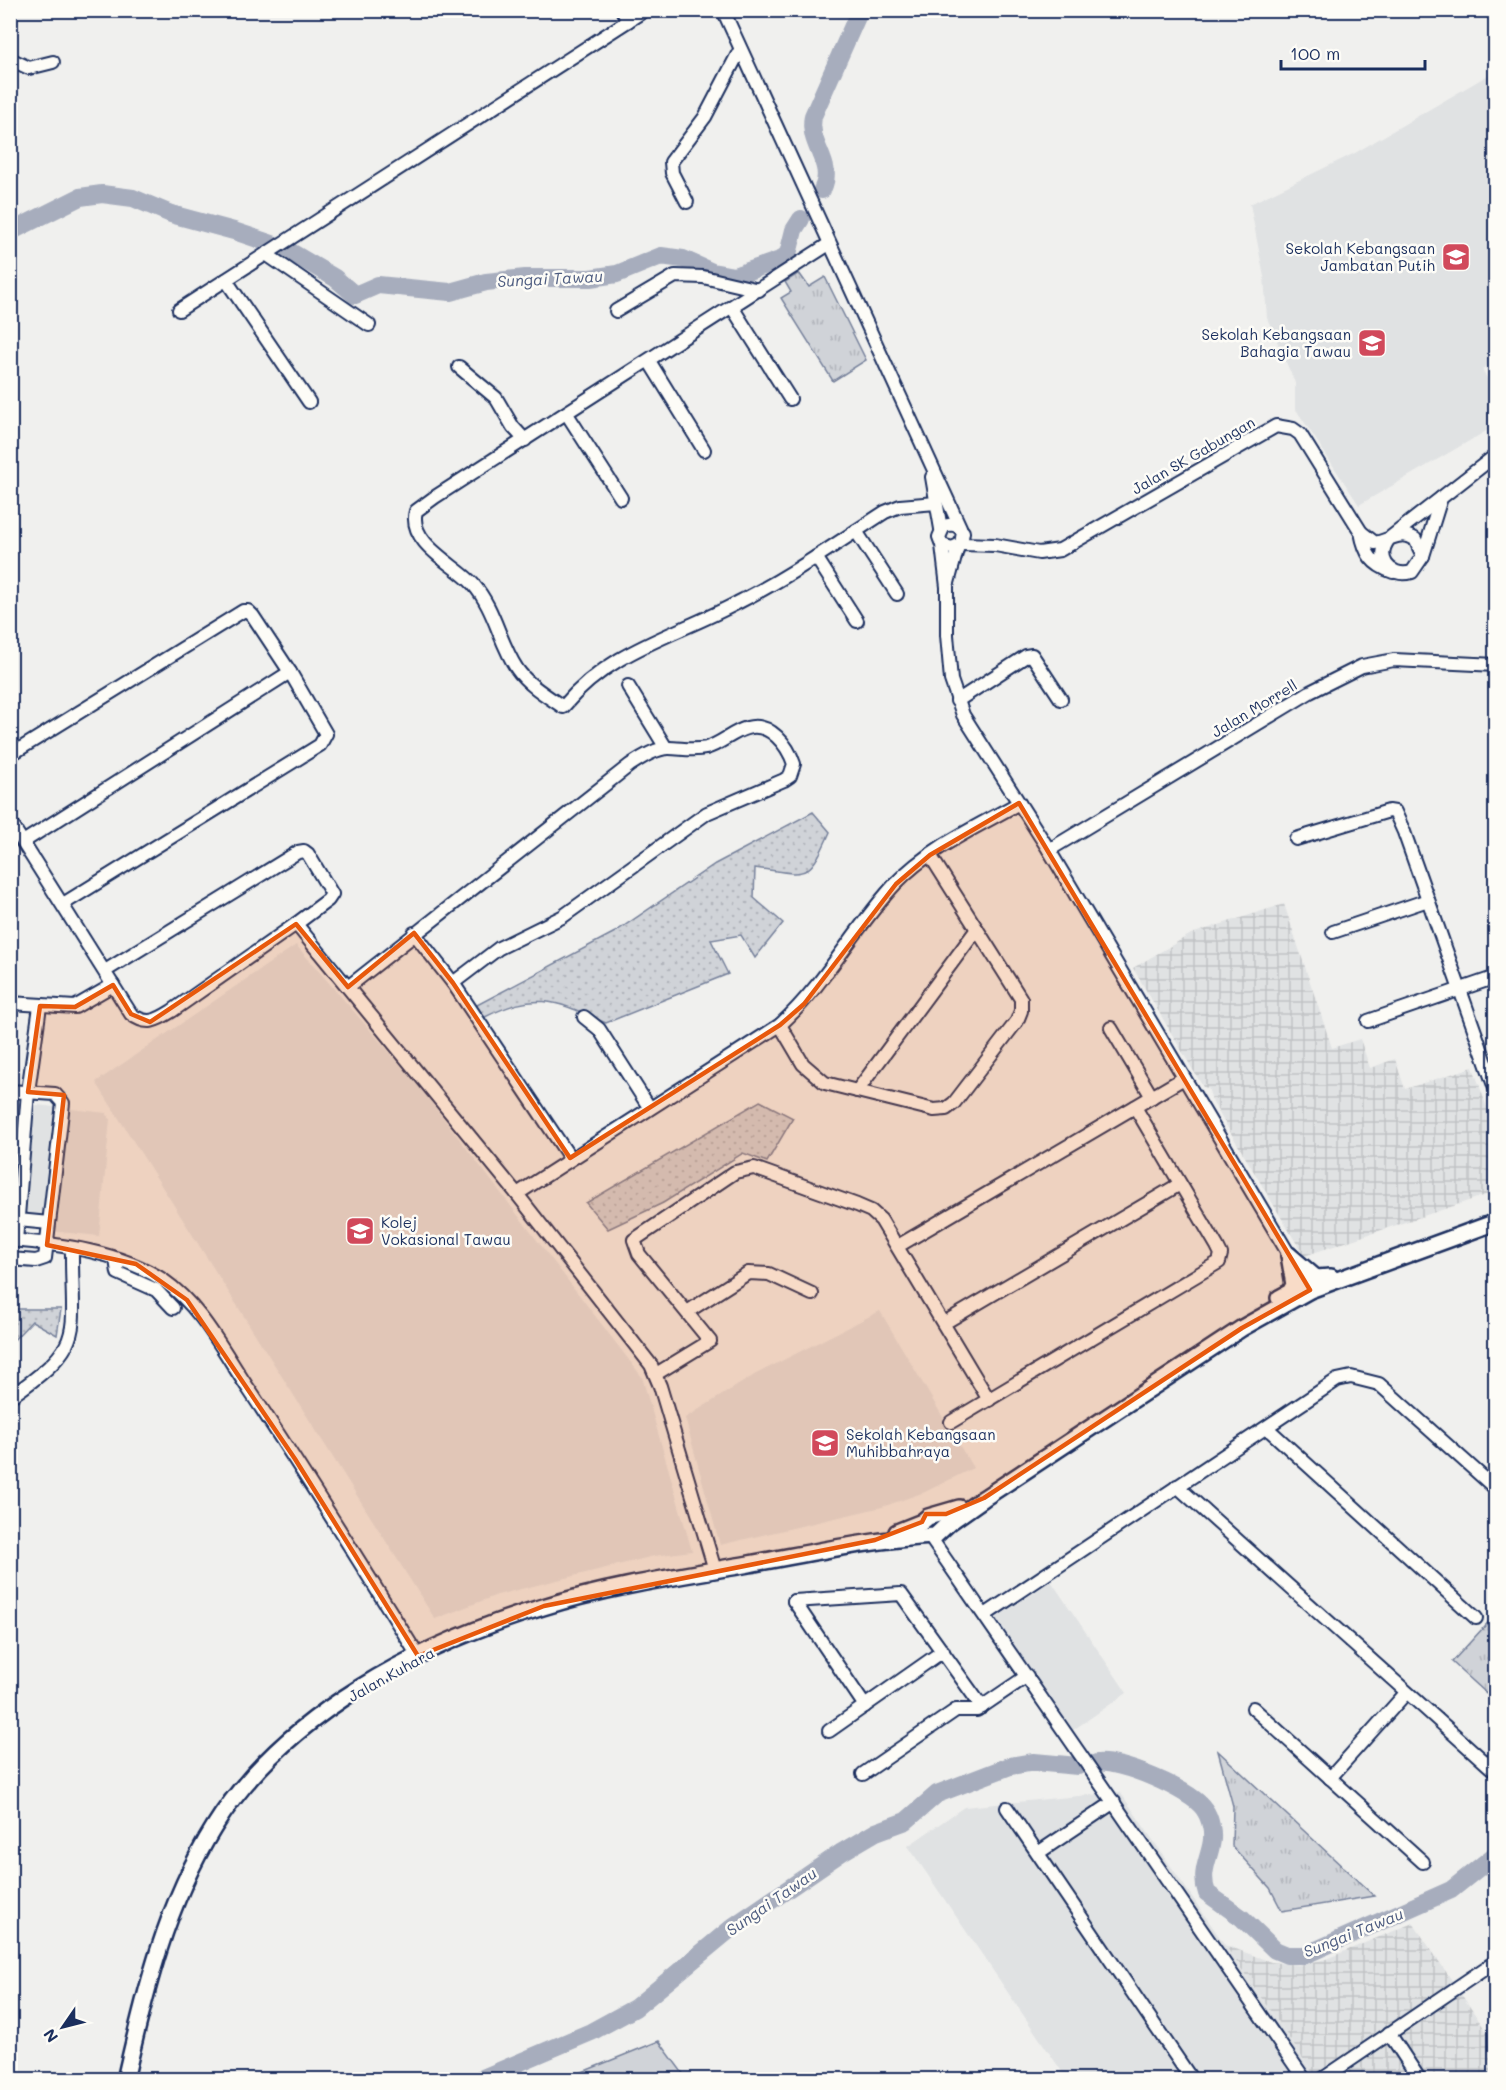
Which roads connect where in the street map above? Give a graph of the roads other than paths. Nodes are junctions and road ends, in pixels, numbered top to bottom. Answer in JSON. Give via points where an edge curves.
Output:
{"nodes":[{"id":1,"x":645,"y":10,"type":"edge"},
{"id":2,"x":723,"y":10,"type":"edge"},
{"id":3,"x":625,"y":16,"type":"edge"},
{"id":4,"x":740,"y":50,"type":"junction"},
{"id":5,"x":10,"y":59,"type":"edge"},
{"id":6,"x":54,"y":62,"type":"dead end"},
{"id":7,"x":687,"y":202,"type":"dead end"},
{"id":8,"x":829,"y":244,"type":"junction"},
{"id":9,"x":269,"y":252,"type":"junction"},
{"id":10,"x":226,"y":280,"type":"junction"},
{"id":11,"x":759,"y":290,"type":"junction"},
{"id":12,"x":732,"y":307,"type":"junction"},
{"id":13,"x":179,"y":310,"type":"dead end"},
{"id":14,"x":616,"y":311,"type":"dead end"},
{"id":15,"x":369,"y":325,"type":"dead end"},
{"id":16,"x":649,"y":361,"type":"junction"},
{"id":17,"x":459,"y":367,"type":"dead end"},
{"id":18,"x":790,"y":399,"type":"dead end"},
{"id":19,"x":309,"y":402,"type":"dead end"},
{"id":20,"x":567,"y":414,"type":"junction"},
{"id":21,"x":525,"y":440,"type":"junction"},
{"id":22,"x":704,"y":450,"type":"dead end"},
{"id":23,"x":927,"y":455,"type":"junction"},
{"id":24,"x":1496,"y":455,"type":"edge"},
{"id":25,"x":1442,"y":497,"type":"junction"},
{"id":26,"x":621,"y":498,"type":"dead end"},
{"id":27,"x":936,"y":503,"type":"junction"},
{"id":28,"x":941,"y":529,"type":"junction"},
{"id":29,"x":856,"y":531,"type":"junction"},
{"id":30,"x":1361,"y":532,"type":"junction"},
{"id":31,"x":960,"y":537,"type":"junction"},
{"id":32,"x":1391,"y":537,"type":"junction"},
{"id":33,"x":942,"y":545,"type":"junction"},
{"id":34,"x":816,"y":556,"type":"junction"},
{"id":35,"x":1423,"y":556,"type":"junction"},
{"id":36,"x":1393,"y":572,"type":"junction"},
{"id":37,"x":947,"y":587,"type":"junction"},
{"id":38,"x":897,"y":594,"type":"dead end"},
{"id":39,"x":857,"y":621,"type":"dead end"},
{"id":40,"x":1496,"y":664,"type":"edge"},
{"id":41,"x":290,"y":672,"type":"junction"},
{"id":42,"x":628,"y":686,"type":"dead end"},
{"id":43,"x":1061,"y":699,"type":"dead end"},
{"id":44,"x":957,"y":701,"type":"junction"},
{"id":45,"x":666,"y":748,"type":"junction"},
{"id":46,"x":10,"y":755,"type":"edge"},
{"id":47,"x":1019,"y":803,"type":"junction"},
{"id":48,"x":10,"y":822,"type":"edge"},
{"id":49,"x":1296,"y":839,"type":"dead end"},
{"id":50,"x":23,"y":842,"type":"junction"},
{"id":51,"x":1049,"y":850,"type":"junction"},
{"id":52,"x":930,"y":855,"type":"junction"},
{"id":53,"x":1428,"y":900,"type":"junction"},
{"id":54,"x":63,"y":904,"type":"junction"},
{"id":55,"x":296,"y":924,"type":"junction"},
{"id":56,"x":977,"y":929,"type":"junction"},
{"id":57,"x":1333,"y":932,"type":"dead end"},
{"id":58,"x":414,"y":933,"type":"junction"},
{"id":59,"x":105,"y":971,"type":"junction"},
{"id":60,"x":1496,"y":977,"type":"edge"},
{"id":61,"x":453,"y":983,"type":"junction"},
{"id":62,"x":113,"y":985,"type":"junction"},
{"id":63,"x":348,"y":987,"type":"junction"},
{"id":64,"x":1460,"y":989,"type":"junction"},
{"id":65,"x":10,"y":1003,"type":"edge"},
{"id":66,"x":40,"y":1006,"type":"junction"},
{"id":67,"x":584,"y":1017,"type":"dead end"},
{"id":68,"x":1368,"y":1021,"type":"dead end"},
{"id":69,"x":780,"y":1025,"type":"junction"},
{"id":70,"x":1111,"y":1028,"type":"dead end"},
{"id":71,"x":1184,"y":1078,"type":"junction"},
{"id":72,"x":10,"y":1091,"type":"edge"},
{"id":73,"x":856,"y":1091,"type":"junction"},
{"id":74,"x":1496,"y":1091,"type":"edge"},
{"id":75,"x":28,"y":1092,"type":"junction"},
{"id":76,"x":1152,"y":1097,"type":"junction"},
{"id":77,"x":649,"y":1107,"type":"junction"},
{"id":78,"x":1135,"y":1107,"type":"junction"},
{"id":79,"x":570,"y":1158,"type":"junction"},
{"id":80,"x":1180,"y":1184,"type":"junction"},
{"id":81,"x":517,"y":1194,"type":"junction"},
{"id":82,"x":18,"y":1220,"type":"junction"},
{"id":83,"x":1496,"y":1222,"type":"edge"},
{"id":84,"x":49,"y":1223,"type":"junction"},
{"id":85,"x":13,"y":1240,"type":"edge"},
{"id":86,"x":47,"y":1245,"type":"junction"},
{"id":87,"x":898,"y":1246,"type":"junction"},
{"id":88,"x":72,"y":1249,"type":"junction"},
{"id":89,"x":1289,"y":1256,"type":"junction"},
{"id":90,"x":10,"y":1259,"type":"edge"},
{"id":91,"x":116,"y":1259,"type":"junction"},
{"id":92,"x":1343,"y":1276,"type":"junction"},
{"id":93,"x":1310,"y":1290,"type":"junction"},
{"id":94,"x":812,"y":1294,"type":"dead end"},
{"id":95,"x":173,"y":1308,"type":"dead end"},
{"id":96,"x":687,"y":1312,"type":"junction"},
{"id":97,"x":944,"y":1323,"type":"junction"},
{"id":98,"x":1242,"y":1328,"type":"junction"},
{"id":99,"x":656,"y":1374,"type":"junction"},
{"id":100,"x":10,"y":1397,"type":"edge"},
{"id":101,"x":989,"y":1400,"type":"junction"},
{"id":102,"x":951,"y":1422,"type":"dead end"},
{"id":103,"x":1267,"y":1428,"type":"junction"},
{"id":104,"x":1177,"y":1486,"type":"junction"},
{"id":105,"x":1496,"y":1489,"type":"edge"},
{"id":106,"x":933,"y":1529,"type":"junction"},
{"id":107,"x":715,"y":1570,"type":"junction"},
{"id":108,"x":985,"y":1615,"type":"junction"},
{"id":109,"x":1476,"y":1618,"type":"dead end"},
{"id":110,"x":943,"y":1652,"type":"junction"},
{"id":111,"x":418,"y":1656,"type":"junction"},
{"id":112,"x":1027,"y":1676,"type":"junction"},
{"id":113,"x":1406,"y":1693,"type":"junction"},
{"id":114,"x":865,"y":1706,"type":"junction"},
{"id":115,"x":982,"y":1707,"type":"junction"},
{"id":116,"x":1253,"y":1708,"type":"dead end"},
{"id":117,"x":829,"y":1731,"type":"dead end"},
{"id":118,"x":1496,"y":1772,"type":"edge"},
{"id":119,"x":862,"y":1774,"type":"dead end"},
{"id":120,"x":1330,"y":1778,"type":"junction"},
{"id":121,"x":1114,"y":1802,"type":"junction"},
{"id":122,"x":1006,"y":1808,"type":"dead end"},
{"id":123,"x":1038,"y":1853,"type":"junction"},
{"id":124,"x":1423,"y":1862,"type":"dead end"},
{"id":125,"x":1496,"y":1961,"type":"edge"},
{"id":126,"x":1389,"y":2033,"type":"junction"},
{"id":127,"x":125,"y":2079,"type":"edge"},
{"id":128,"x":1192,"y":2079,"type":"edge"},
{"id":129,"x":1305,"y":2079,"type":"edge"},
{"id":130,"x":1321,"y":2079,"type":"edge"},
{"id":131,"x":1420,"y":2079,"type":"edge"}],
"edges":[{"from":1,"to":3,"type":"street"},
{"from":2,"to":4,"type":"street"},
{"from":3,"to":9,"type":"street"},
{"from":4,"to":7,"type":"street","via":[[705,117],[670,162]]},
{"from":4,"to":8,"type":"street"},
{"from":5,"to":6,"type":"street","via":[[29,68]]},
{"from":8,"to":11,"type":"street"},
{"from":8,"to":23,"type":"street"},
{"from":9,"to":10,"type":"street"},
{"from":9,"to":15,"type":"street"},
{"from":10,"to":13,"type":"street"},
{"from":10,"to":19,"type":"street"},
{"from":11,"to":12,"type":"street"},
{"from":11,"to":14,"type":"street","via":[[703,277],[675,276]]},
{"from":12,"to":16,"type":"street"},
{"from":12,"to":18,"type":"street"},
{"from":16,"to":20,"type":"street"},
{"from":16,"to":22,"type":"street"},
{"from":17,"to":21,"type":"street","via":[[496,398]]},
{"from":20,"to":21,"type":"street"},
{"from":20,"to":26,"type":"street"},
{"from":21,"to":34,"type":"street","via":[[420,507],[415,517],[428,547],[482,596],[519,671],[563,707],[594,674],[623,656],[738,603]]},
{"from":23,"to":27,"type":"street"},
{"from":23,"to":31,"type":"street"},
{"from":24,"to":25,"type":"street"},
{"from":25,"to":32,"type":"street"},
{"from":25,"to":35,"type":"street"},
{"from":27,"to":28,"type":"street"},
{"from":27,"to":29,"type":"street","via":[[900,506]]},
{"from":28,"to":31,"type":"street","via":[[950,524]]},
{"from":28,"to":33,"type":"street"},
{"from":29,"to":34,"type":"street"},
{"from":29,"to":38,"type":"street"},
{"from":30,"to":31,"type":"street","name":"Jalan SK Gabungan","via":[[1306,443],[1293,429],[1276,426],[1060,550],[1040,553]]},
{"from":30,"to":32,"type":"street","via":[[1375,543]]},
{"from":30,"to":36,"type":"street","name":"Jalan SK Gabungan","via":[[1364,548],[1373,561]]},
{"from":31,"to":33,"type":"street","via":[[949,548]]},
{"from":31,"to":37,"type":"street"},
{"from":32,"to":35,"type":"street","via":[[1404,534],[1415,539]]},
{"from":32,"to":36,"type":"street","via":[[1383,555]]},
{"from":33,"to":37,"type":"street"},
{"from":34,"to":39,"type":"street"},
{"from":35,"to":36,"type":"street","via":[[1412,572]]},
{"from":37,"to":44,"type":"street","via":[[949,663]]},
{"from":40,"to":51,"type":"street","name":"Jalan Morrell","via":[[1394,660],[1362,666],[1310,692]]},
{"from":41,"to":46,"type":"street","via":[[253,616],[243,611]]},
{"from":41,"to":50,"type":"street"},
{"from":41,"to":54,"type":"street","via":[[322,725],[325,740]]},
{"from":42,"to":45,"type":"street"},
{"from":43,"to":44,"type":"street","via":[[1032,655]]},
{"from":44,"to":47,"type":"street","via":[[978,743]]},
{"from":45,"to":58,"type":"street","via":[[630,765]]},
{"from":45,"to":61,"type":"street","via":[[703,749],[756,726],[780,739],[794,764],[784,780],[707,813],[562,917],[499,948]]},
{"from":47,"to":51,"type":"street"},
{"from":47,"to":52,"type":"street"},
{"from":48,"to":50,"type":"street"},
{"from":49,"to":53,"type":"street","via":[[1395,812]]},
{"from":50,"to":54,"type":"street"},
{"from":51,"to":71,"type":"street"},
{"from":52,"to":56,"type":"street"},
{"from":52,"to":69,"type":"street","via":[[896,884],[804,1004]]},
{"from":53,"to":57,"type":"street"},
{"from":53,"to":64,"type":"street"},
{"from":54,"to":59,"type":"street"},
{"from":55,"to":59,"type":"street","via":[[332,894],[304,851]]},
{"from":55,"to":62,"type":"street","via":[[172,1011],[150,1022],[131,1014]]},
{"from":55,"to":63,"type":"street"},
{"from":56,"to":73,"type":"street"},
{"from":56,"to":73,"type":"street","via":[[1021,999],[1017,1022],[946,1109],[934,1110]]},
{"from":58,"to":61,"type":"street"},
{"from":58,"to":63,"type":"street"},
{"from":59,"to":62,"type":"street"},
{"from":60,"to":64,"type":"street"},
{"from":61,"to":79,"type":"street"},
{"from":62,"to":66,"type":"street","via":[[75,1007]]},
{"from":63,"to":81,"type":"street"},
{"from":64,"to":68,"type":"street"},
{"from":64,"to":74,"type":"street"},
{"from":65,"to":66,"type":"street"},
{"from":66,"to":75,"type":"street"},
{"from":67,"to":77,"type":"street","via":[[599,1029]]},
{"from":69,"to":73,"type":"street","via":[[797,1056],[816,1078]]},
{"from":69,"to":77,"type":"street"},
{"from":70,"to":76,"type":"street"},
{"from":71,"to":76,"type":"street"},
{"from":71,"to":89,"type":"street"},
{"from":72,"to":75,"type":"street"},
{"from":75,"to":82,"type":"street"},
{"from":75,"to":84,"type":"street","via":[[55,1094],[63,1103]]},
{"from":76,"to":78,"type":"street"},
{"from":77,"to":79,"type":"street"},
{"from":78,"to":80,"type":"street"},
{"from":78,"to":87,"type":"street"},
{"from":79,"to":81,"type":"street"},
{"from":80,"to":97,"type":"street"},
{"from":80,"to":101,"type":"street","via":[[1221,1254],[1219,1263]]},
{"from":81,"to":99,"type":"street"},
{"from":82,"to":84,"type":"street"},
{"from":82,"to":85,"type":"street"},
{"from":83,"to":92,"type":"main road"},
{"from":84,"to":86,"type":"street"},
{"from":85,"to":86,"type":"street"},
{"from":86,"to":88,"type":"street"},
{"from":86,"to":90,"type":"street","via":[[41,1261]]},
{"from":87,"to":96,"type":"street","via":[[871,1211],[766,1172],[743,1169],[634,1240],[639,1254]]},
{"from":87,"to":97,"type":"street"},
{"from":88,"to":91,"type":"street"},
{"from":88,"to":100,"type":"street","via":[[71,1292],[75,1310],[69,1341],[54,1364]]},
{"from":89,"to":92,"type":"main road","via":[[1316,1278]]},
{"from":89,"to":93,"type":"street"},
{"from":89,"to":98,"type":"main road","via":[[1293,1289],[1246,1318]]},
{"from":91,"to":95,"type":"street","via":[[118,1273],[156,1290]]},
{"from":91,"to":111,"type":"street","via":[[136,1264],[161,1279],[199,1314]]},
{"from":92,"to":93,"type":"main road"},
{"from":93,"to":98,"type":"main road"},
{"from":94,"to":96,"type":"street","via":[[769,1274],[748,1273]]},
{"from":96,"to":99,"type":"street","via":[[710,1341]]},
{"from":97,"to":101,"type":"street"},
{"from":98,"to":106,"type":"main road","name":"Jalan Kuhara"},
{"from":99,"to":107,"type":"street"},
{"from":101,"to":102,"type":"street"},
{"from":103,"to":104,"type":"street"},
{"from":103,"to":105,"type":"street","via":[[1337,1380],[1366,1379],[1379,1384]]},
{"from":103,"to":109,"type":"street"},
{"from":104,"to":108,"type":"street"},
{"from":104,"to":113,"type":"street"},
{"from":106,"to":107,"type":"main road","name":"Jalan Kuhara"},
{"from":106,"to":108,"type":"street","via":[[950,1565]]},
{"from":107,"to":111,"type":"main road","name":"Jalan Kuhara","via":[[544,1606]]},
{"from":108,"to":112,"type":"street"},
{"from":110,"to":114,"type":"street"},
{"from":110,"to":114,"type":"street","via":[[901,1594],[794,1601]]},
{"from":110,"to":115,"type":"street"},
{"from":111,"to":127,"type":"main road","name":"Jalan Kuhara","via":[[304,1728],[252,1776],[214,1825],[173,1907]]},
{"from":112,"to":115,"type":"street"},
{"from":112,"to":121,"type":"street"},
{"from":113,"to":118,"type":"street"},
{"from":113,"to":120,"type":"street"},
{"from":114,"to":117,"type":"street"},
{"from":115,"to":119,"type":"street","via":[[956,1710]]},
{"from":116,"to":120,"type":"street"},
{"from":120,"to":124,"type":"street"},
{"from":121,"to":123,"type":"street"},
{"from":121,"to":129,"type":"street"},
{"from":122,"to":123,"type":"street"},
{"from":123,"to":128,"type":"street"},
{"from":125,"to":126,"type":"street"},
{"from":126,"to":130,"type":"street"},
{"from":126,"to":131,"type":"street"}]}
